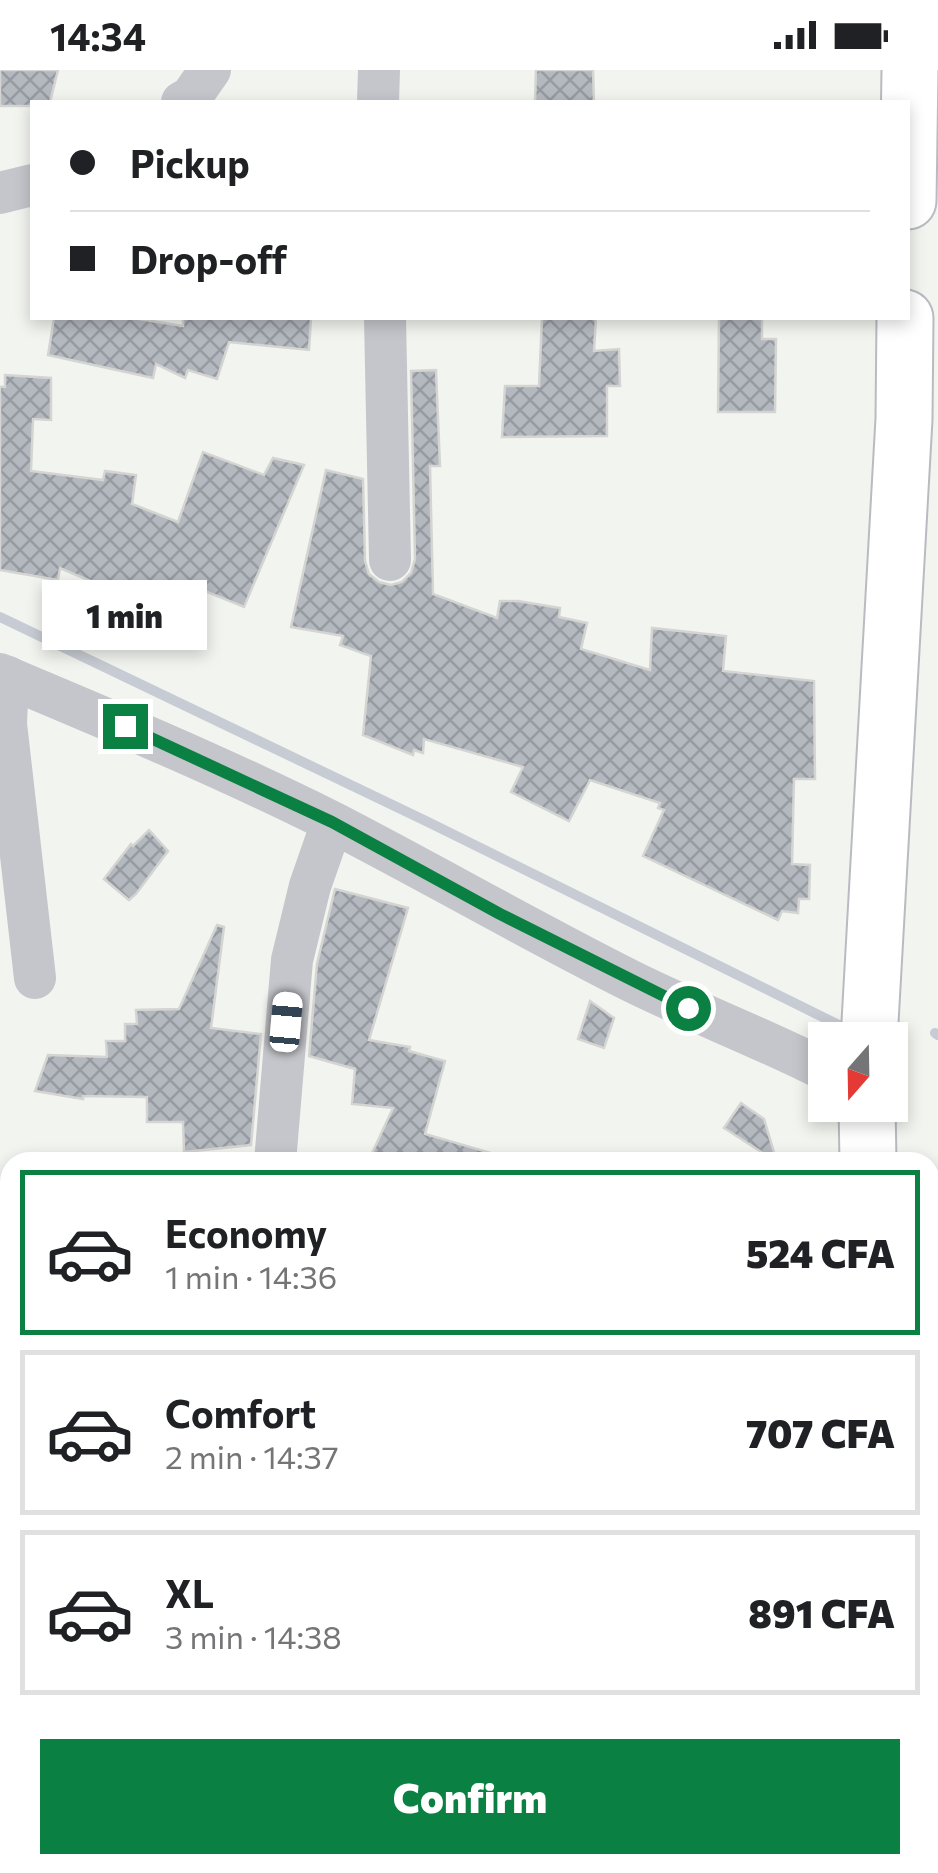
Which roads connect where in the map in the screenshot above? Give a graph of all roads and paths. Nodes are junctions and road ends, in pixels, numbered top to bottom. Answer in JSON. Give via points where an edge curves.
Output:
{"nodes":[{"id":1,"x":210,"y":70,"type":"edge"},
{"id":2,"x":379,"y":70,"type":"edge"},
{"id":3,"x":910,"y":70,"type":"edge"},
{"id":4,"x":186,"y":100,"type":"edge"},
{"id":5,"x":378,"y":100,"type":"edge"},
{"id":6,"x":910,"y":100,"type":"edge"},
{"id":7,"x":30,"y":186,"type":"edge"},
{"id":8,"x":0,"y":193,"type":"edge"},
{"id":9,"x":385,"y":320,"type":"edge"},
{"id":10,"x":906,"y":320,"type":"edge"},
{"id":11,"x":921,"y":418,"type":"edge"},
{"id":12,"x":390,"y":560,"type":"dead end"},
{"id":13,"x":4,"y":675,"type":"edge"},
{"id":14,"x":332,"y":822,"type":"junction"},
{"id":15,"x":35,"y":978,"type":"dead end"},
{"id":16,"x":871,"y":1022,"type":"edge"},
{"id":17,"x":808,"y":1061,"type":"edge"},
{"id":18,"x":867,"y":1122,"type":"edge"},
{"id":19,"x":276,"y":1152,"type":"edge"},
{"id":20,"x":868,"y":1152,"type":"edge"}],
"edges":[{"from":1,"to":4,"type":"street"},
{"from":2,"to":5,"type":"street"},
{"from":3,"to":6,"type":"street"},
{"from":7,"to":8,"type":"street"},
{"from":9,"to":12,"type":"street"},
{"from":10,"to":11,"type":"street"},
{"from":11,"to":16,"type":"street"},
{"from":13,"to":14,"type":"street"},
{"from":13,"to":15,"type":"street"},
{"from":14,"to":17,"type":"street","via":[[634,982]]},
{"from":14,"to":19,"type":"street","via":[[292,960]]},
{"from":18,"to":20,"type":"street"}]}
